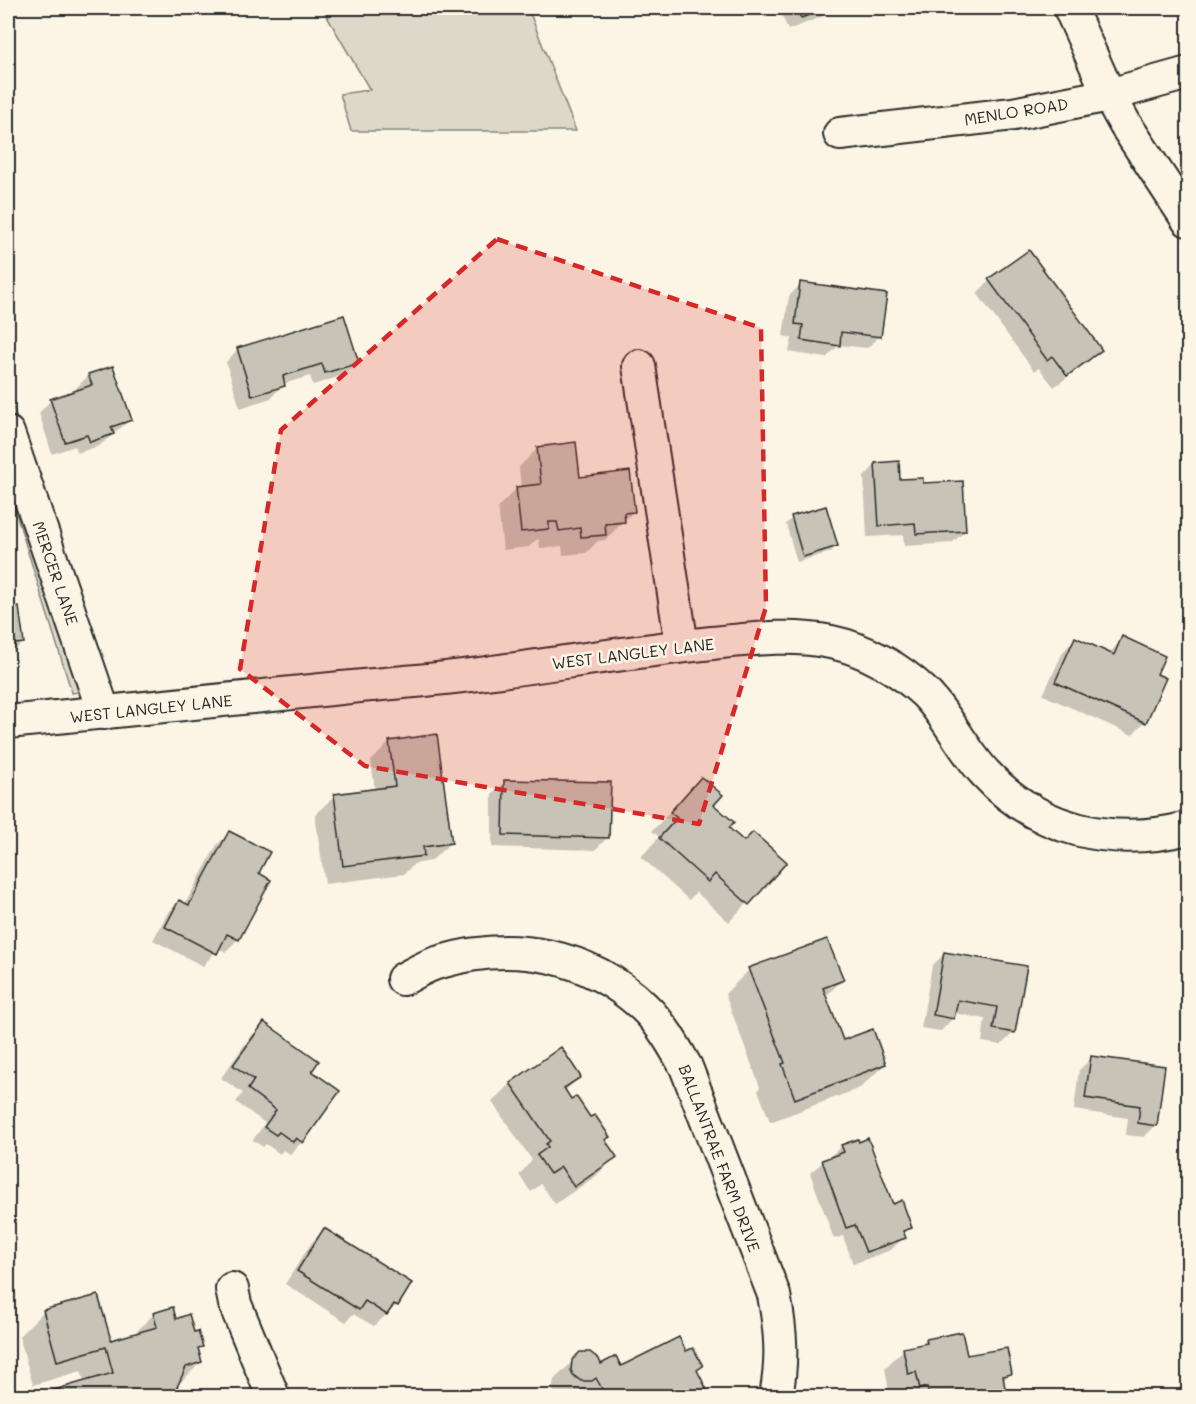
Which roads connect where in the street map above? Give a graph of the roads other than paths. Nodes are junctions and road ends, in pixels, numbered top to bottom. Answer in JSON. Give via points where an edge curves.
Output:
{"nodes":[{"id":1,"x":1070,"y":8,"type":"edge"},
{"id":2,"x":1188,"y":73,"type":"edge"},
{"id":3,"x":1108,"y":95,"type":"junction"},
{"id":4,"x":840,"y":134,"type":"dead end"},
{"id":5,"x":1188,"y":220,"type":"edge"},
{"id":6,"x":639,"y":366,"type":"dead end"},
{"id":7,"x":8,"y":433,"type":"edge"},
{"id":8,"x":682,"y":646,"type":"junction"},
{"id":9,"x":104,"y":713,"type":"junction"},
{"id":10,"x":8,"y":722,"type":"edge"},
{"id":11,"x":1188,"y":828,"type":"edge"},
{"id":12,"x":403,"y":979,"type":"dead end"},
{"id":13,"x":232,"y":1289,"type":"dead end"},
{"id":14,"x":273,"y":1396,"type":"edge"},
{"id":15,"x":776,"y":1396,"type":"edge"}],
"edges":[{"from":1,"to":3,"type":"street"},
{"from":2,"to":3,"type":"street","name":"MENLO ROAD"},
{"from":3,"to":4,"type":"street","name":"MENLO ROAD","via":[[1013,114]]},
{"from":3,"to":5,"type":"street"},
{"from":6,"to":8,"type":"street"},
{"from":7,"to":9,"type":"street","name":"MERCER LANE"},
{"from":8,"to":9,"type":"street","name":"WEST LANGLEY LANE","via":[[484,674]]},
{"from":8,"to":11,"type":"street","name":"WEST LANGLEY LANE","via":[[795,637],[833,642],[865,653],[926,694],[986,775],[1013,799],[1046,819],[1085,832],[1122,837],[1159,835]]},
{"from":9,"to":10,"type":"street","name":"WEST LANGLEY LANE"},
{"from":12,"to":15,"type":"street","name":"BALLANTRAE FARM DRIVE","via":[[438,962],[475,953],[512,951],[549,956],[584,967],[615,984],[644,1008],[668,1035],[686,1067],[774,1295],[781,1332]]},
{"from":13,"to":14,"type":"street"}]}
